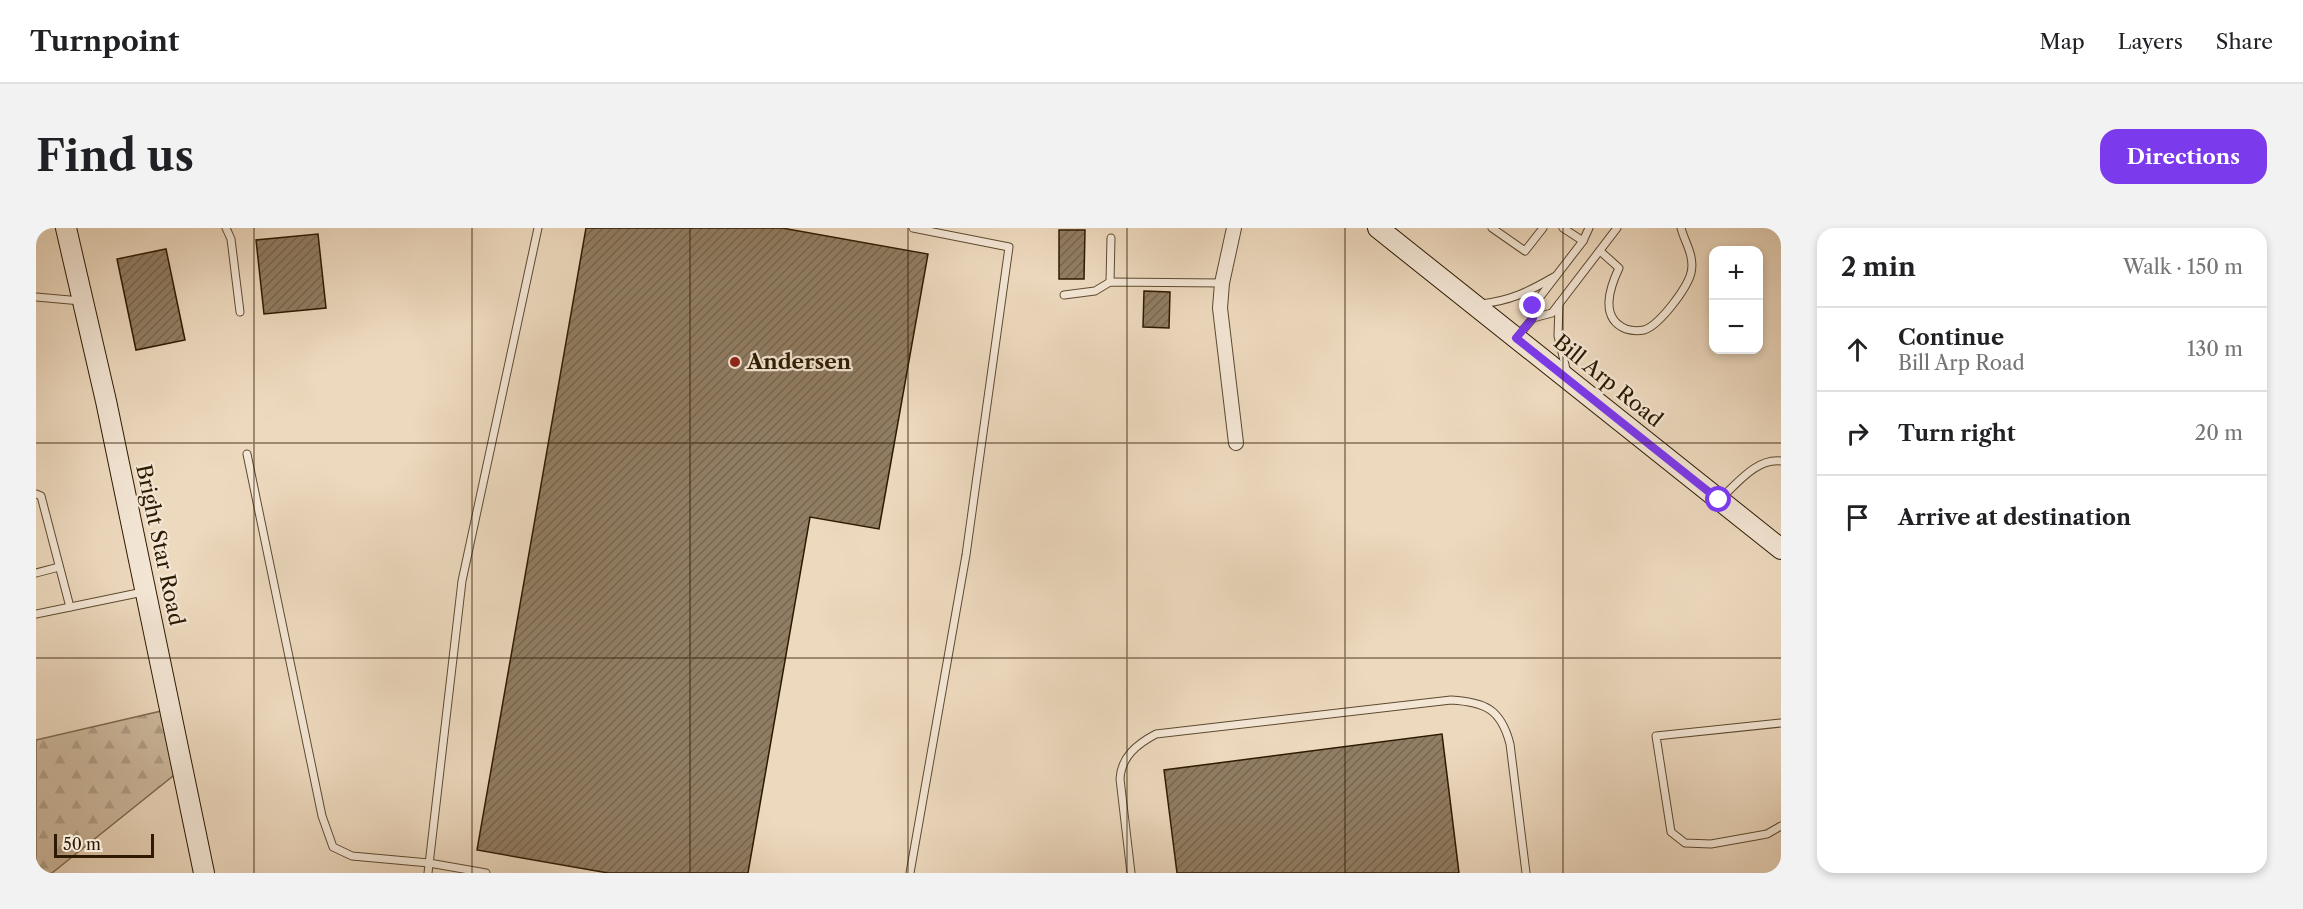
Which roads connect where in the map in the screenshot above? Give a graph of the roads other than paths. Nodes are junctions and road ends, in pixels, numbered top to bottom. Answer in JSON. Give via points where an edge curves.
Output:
{"nodes":[{"id":1,"x":66,"y":228,"type":"edge"},
{"id":2,"x":226,"y":228,"type":"edge"},
{"id":3,"x":538,"y":228,"type":"edge"},
{"id":4,"x":913,"y":228,"type":"edge"},
{"id":5,"x":1234,"y":228,"type":"edge"},
{"id":6,"x":1378,"y":228,"type":"edge"},
{"id":7,"x":1492,"y":228,"type":"edge"},
{"id":8,"x":1543,"y":228,"type":"edge"},
{"id":9,"x":1563,"y":228,"type":"edge"},
{"id":10,"x":1589,"y":228,"type":"edge"},
{"id":11,"x":1617,"y":228,"type":"edge"},
{"id":12,"x":1681,"y":228,"type":"edge"},
{"id":13,"x":1111,"y":238,"type":"dead end"},
{"id":14,"x":1583,"y":241,"type":"junction"},
{"id":15,"x":1600,"y":251,"type":"junction"},
{"id":16,"x":1556,"y":276,"type":"junction"},
{"id":17,"x":1110,"y":282,"type":"junction"},
{"id":18,"x":1222,"y":283,"type":"junction"},
{"id":19,"x":1064,"y":295,"type":"dead end"},
{"id":20,"x":36,"y":297,"type":"edge"},
{"id":21,"x":83,"y":301,"type":"junction"},
{"id":22,"x":1559,"y":303,"type":"junction"},
{"id":23,"x":1474,"y":305,"type":"junction"},
{"id":24,"x":240,"y":312,"type":"dead end"},
{"id":25,"x":1533,"y":318,"type":"junction"},
{"id":26,"x":1516,"y":338,"type":"junction"},
{"id":27,"x":1570,"y":381,"type":"junction"},
{"id":28,"x":1236,"y":443,"type":"dead end"},
{"id":29,"x":247,"y":454,"type":"dead end"},
{"id":30,"x":1781,"y":461,"type":"edge"},
{"id":31,"x":36,"y":494,"type":"edge"},
{"id":32,"x":1719,"y":500,"type":"junction"},
{"id":33,"x":1781,"y":549,"type":"edge"},
{"id":34,"x":59,"y":567,"type":"junction"},
{"id":35,"x":36,"y":573,"type":"edge"},
{"id":36,"x":145,"y":591,"type":"junction"},
{"id":37,"x":70,"y":607,"type":"junction"},
{"id":38,"x":36,"y":614,"type":"edge"},
{"id":39,"x":1781,"y":723,"type":"edge"},
{"id":40,"x":1781,"y":826,"type":"edge"},
{"id":41,"x":429,"y":863,"type":"junction"},
{"id":42,"x":204,"y":873,"type":"edge"},
{"id":43,"x":428,"y":873,"type":"edge"},
{"id":44,"x":486,"y":873,"type":"edge"},
{"id":45,"x":910,"y":873,"type":"edge"},
{"id":46,"x":1131,"y":873,"type":"edge"},
{"id":47,"x":1526,"y":873,"type":"edge"}],
"edges":[{"from":1,"to":21,"type":"street","name":"Bright Star Road"},
{"from":2,"to":24,"type":"lane","via":[[231,238]]},
{"from":3,"to":41,"type":"lane","via":[[462,581]]},
{"from":4,"to":45,"type":"lane","via":[[1009,247],[966,555]]},
{"from":5,"to":18,"type":"street"},
{"from":6,"to":23,"type":"street","name":"Bill Arp Road"},
{"from":7,"to":8,"type":"lane","via":[[1525,251]]},
{"from":9,"to":14,"type":"lane"},
{"from":10,"to":14,"type":"lane"},
{"from":11,"to":15,"type":"lane"},
{"from":12,"to":15,"type":"lane","via":[[1692,258],[1691,274],[1678,297],[1646,329],[1632,331],[1614,320],[1609,296],[1619,268]]},
{"from":13,"to":17,"type":"lane"},
{"from":14,"to":16,"type":"lane"},
{"from":15,"to":22,"type":"lane"},
{"from":16,"to":23,"type":"lane","via":[[1512,299]]},
{"from":16,"to":25,"type":"lane","via":[[1533,306]]},
{"from":17,"to":18,"type":"lane"},
{"from":17,"to":19,"type":"lane","via":[[1095,291]]},
{"from":18,"to":28,"type":"street","via":[[1220,308]]},
{"from":20,"to":21,"type":"lane"},
{"from":21,"to":36,"type":"street","name":"Bright Star Road"},
{"from":22,"to":25,"type":"lane","via":[[1552,313]]},
{"from":22,"to":27,"type":"lane","via":[[1557,336]]},
{"from":23,"to":26,"type":"street","name":"Bill Arp Road"},
{"from":25,"to":26,"type":"lane"},
{"from":26,"to":27,"type":"street","name":"Bill Arp Road"},
{"from":27,"to":32,"type":"street","name":"Bill Arp Road"},
{"from":29,"to":41,"type":"lane","via":[[322,816],[333,847],[352,856]]},
{"from":30,"to":32,"type":"lane","via":[[1756,466]]},
{"from":31,"to":34,"type":"lane","via":[[41,496]]},
{"from":32,"to":33,"type":"street","name":"Bill Arp Road"},
{"from":34,"to":35,"type":"lane"},
{"from":34,"to":37,"type":"lane"},
{"from":36,"to":37,"type":"lane"},
{"from":36,"to":42,"type":"street","name":"Bright Star Road"},
{"from":37,"to":38,"type":"lane"},
{"from":39,"to":40,"type":"lane","via":[[1656,736],[1671,832],[1685,843],[1723,842],[1767,834]]},
{"from":41,"to":43,"type":"lane"},
{"from":41,"to":44,"type":"lane"},
{"from":46,"to":47,"type":"lane","via":[[1121,766],[1142,741],[1156,734],[1451,700],[1472,701],[1494,711],[1506,727]]}]}
